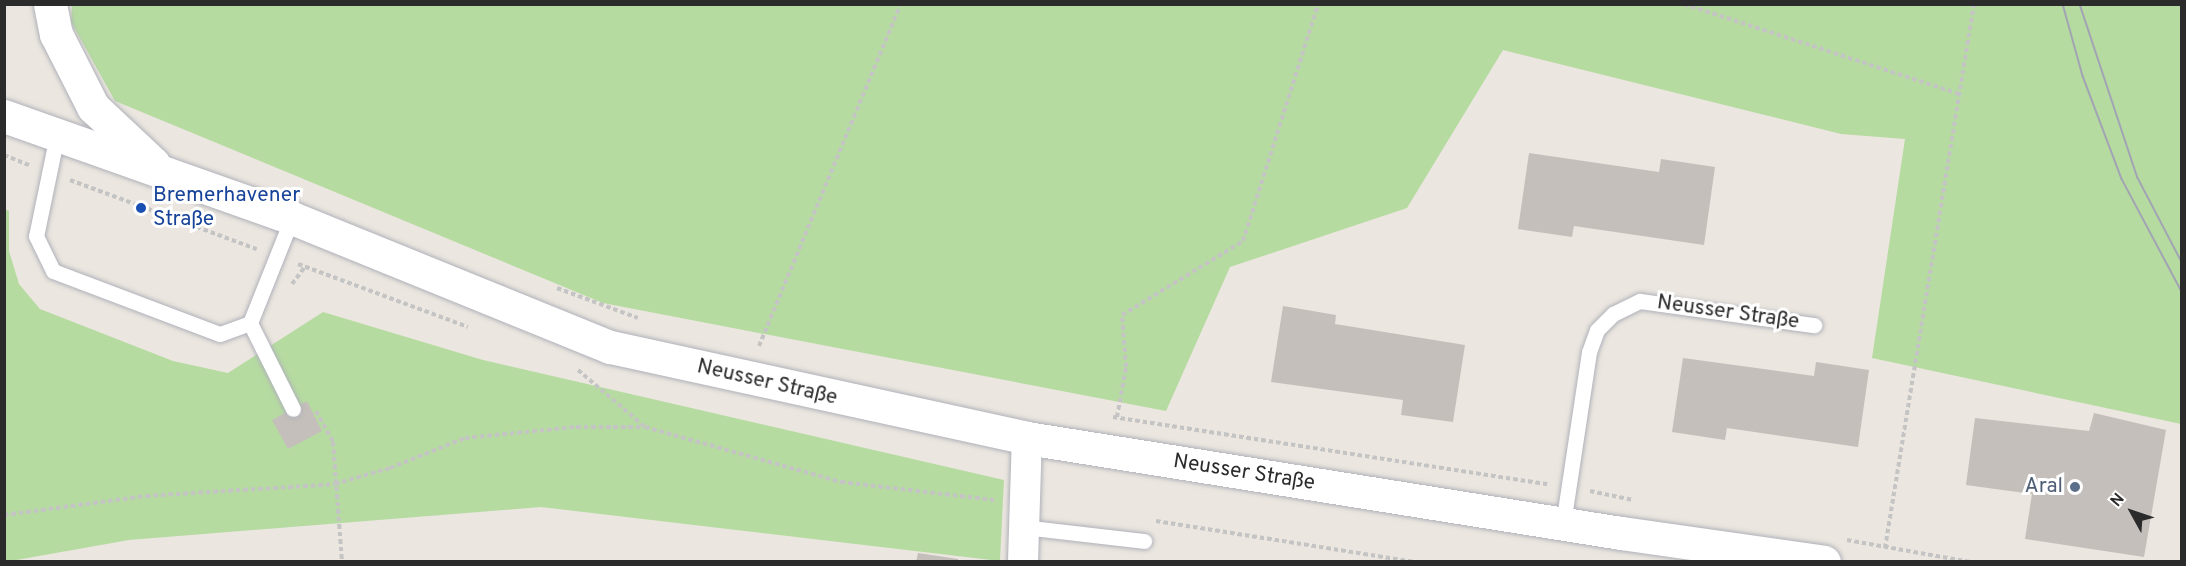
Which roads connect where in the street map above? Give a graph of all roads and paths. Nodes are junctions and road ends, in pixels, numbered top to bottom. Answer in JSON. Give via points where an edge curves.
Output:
{"nodes":[{"id":1,"x":50,"y":4,"type":"edge"},
{"id":2,"x":901,"y":4,"type":"edge"},
{"id":3,"x":1318,"y":4,"type":"edge"},
{"id":4,"x":1684,"y":4,"type":"edge"},
{"id":5,"x":1974,"y":4,"type":"edge"},
{"id":6,"x":1960,"y":94,"type":"junction"},
{"id":7,"x":4,"y":116,"type":"edge"},
{"id":8,"x":57,"y":135,"type":"junction"},
{"id":9,"x":4,"y":155,"type":"edge"},
{"id":10,"x":48,"y":172,"type":"junction"},
{"id":11,"x":165,"y":173,"type":"junction"},
{"id":12,"x":292,"y":218,"type":"junction"},
{"id":13,"x":276,"y":256,"type":"junction"},
{"id":14,"x":550,"y":285,"type":"dead end"},
{"id":15,"x":649,"y":321,"type":"dead end"},
{"id":16,"x":250,"y":323,"type":"junction"},
{"id":17,"x":1814,"y":326,"type":"dead end"},
{"id":18,"x":472,"y":328,"type":"dead end"},
{"id":19,"x":756,"y":355,"type":"dead end"},
{"id":20,"x":572,"y":366,"type":"dead end"},
{"id":21,"x":293,"y":409,"type":"dead end"},
{"id":22,"x":1107,"y":416,"type":"dead end"},
{"id":23,"x":1118,"y":417,"type":"junction"},
{"id":24,"x":645,"y":427,"type":"junction"},
{"id":25,"x":1027,"y":438,"type":"junction"},
{"id":26,"x":1569,"y":487,"type":"junction"},
{"id":27,"x":1639,"y":501,"type":"dead end"},
{"id":28,"x":4,"y":515,"type":"edge"},
{"id":29,"x":1023,"y":515,"type":"junction"},
{"id":30,"x":1150,"y":520,"type":"dead end"},
{"id":31,"x":1563,"y":524,"type":"junction"},
{"id":32,"x":1144,"y":541,"type":"dead end"},
{"id":33,"x":1885,"y":548,"type":"junction"},
{"id":34,"x":1831,"y":550,"type":"edge"},
{"id":35,"x":1023,"y":561,"type":"edge"},
{"id":36,"x":1415,"y":561,"type":"edge"},
{"id":37,"x":1970,"y":561,"type":"edge"}],
"edges":[{"from":1,"to":11,"type":"main road","via":[[56,34],[93,107]]},
{"from":2,"to":19,"type":"path"},
{"from":3,"to":23,"type":"path","via":[[1243,242],[1122,315],[1126,367]]},
{"from":4,"to":6,"type":"path"},
{"from":5,"to":6,"type":"path"},
{"from":6,"to":33,"type":"path"},
{"from":7,"to":8,"type":"main road","name":"Neusser Straße"},
{"from":8,"to":10,"type":"lane"},
{"from":8,"to":11,"type":"main road","name":"Neusser Straße"},
{"from":9,"to":10,"type":"path"},
{"from":10,"to":13,"type":"path"},
{"from":10,"to":16,"type":"lane","via":[[36,236],[53,271],[219,334]]},
{"from":11,"to":12,"type":"main road","name":"Neusser Straße"},
{"from":12,"to":13,"type":"lane"},
{"from":12,"to":25,"type":"main road","name":"Neusser Straße","via":[[610,347]]},
{"from":13,"to":16,"type":"lane"},
{"from":13,"to":18,"type":"path"},
{"from":14,"to":15,"type":"path"},
{"from":16,"to":21,"type":"lane"},
{"from":17,"to":26,"type":"lane","name":"Neusser Straße","via":[[1640,301],[1613,314],[1597,330],[1589,352]]},
{"from":20,"to":24,"type":"path"},
{"from":22,"to":23,"type":"path"},
{"from":23,"to":26,"type":"path"},
{"from":24,"to":28,"type":"path","via":[[576,427],[465,438],[390,468],[335,484],[146,496]]},
{"from":24,"to":29,"type":"path","via":[[841,482]]},
{"from":25,"to":29,"type":"street"},
{"from":25,"to":31,"type":"main road","name":"Neusser Straße"},
{"from":26,"to":27,"type":"path"},
{"from":26,"to":31,"type":"lane","name":"Neusser Straße"},
{"from":29,"to":32,"type":"lane"},
{"from":29,"to":35,"type":"street"},
{"from":30,"to":36,"type":"path"},
{"from":31,"to":34,"type":"main road","name":"Neusser Straße"},
{"from":33,"to":34,"type":"path"},
{"from":33,"to":37,"type":"path"}]}
